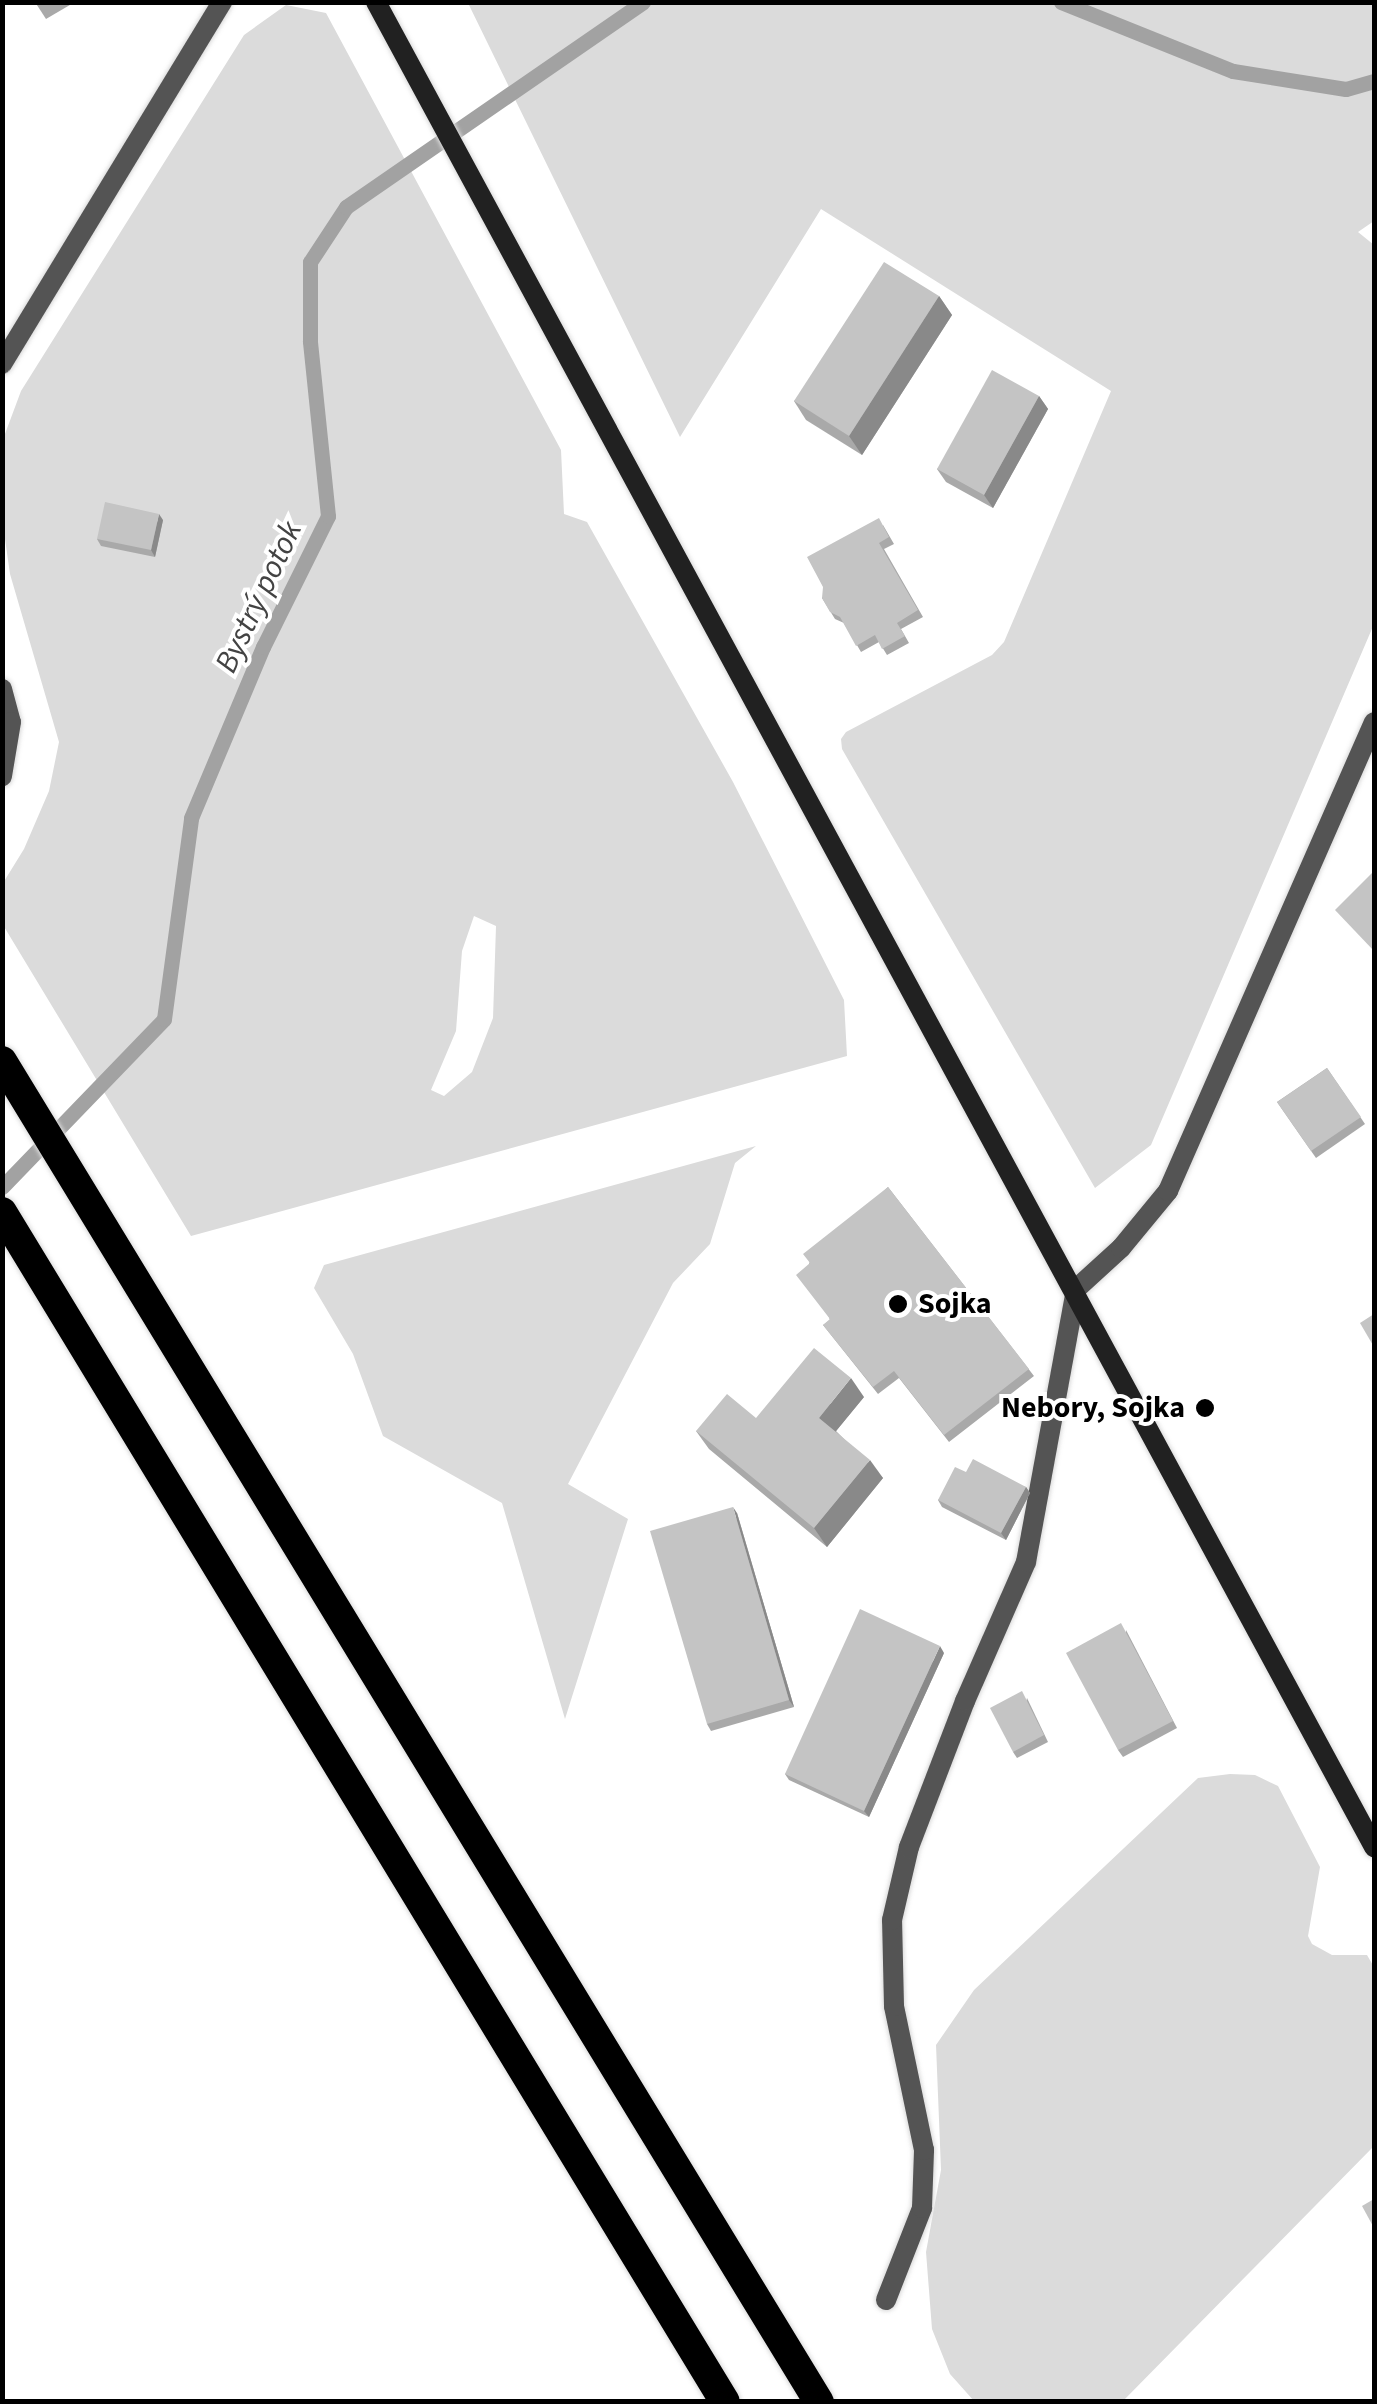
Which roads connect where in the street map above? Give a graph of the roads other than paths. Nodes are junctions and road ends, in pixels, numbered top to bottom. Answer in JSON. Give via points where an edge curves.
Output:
{"nodes":[{"id":1,"x":222,"y":2,"type":"edge"},
{"id":2,"x":376,"y":2,"type":"edge"},
{"id":3,"x":2,"y":364,"type":"edge"},
{"id":4,"x":2,"y":689,"type":"edge"},
{"id":5,"x":1373,"y":732,"type":"edge"},
{"id":6,"x":2,"y":776,"type":"edge"},
{"id":7,"x":2,"y":1060,"type":"edge"},
{"id":8,"x":2,"y":1212,"type":"edge"},
{"id":9,"x":1076,"y":1288,"type":"junction"},
{"id":10,"x":1374,"y":1847,"type":"edge"},
{"id":11,"x":886,"y":2300,"type":"dead end"},
{"id":12,"x":725,"y":2402,"type":"edge"},
{"id":13,"x":819,"y":2402,"type":"edge"}],
"edges":[{"from":1,"to":3,"type":"street"},
{"from":2,"to":9,"type":"main road","via":[[941,1051]]},
{"from":4,"to":6,"type":"street","via":[[11,722]]},
{"from":5,"to":9,"type":"street","via":[[1168,1192]]},
{"from":7,"to":13,"type":"highway"},
{"from":8,"to":12,"type":"highway"},
{"from":9,"to":10,"type":"main road"},
{"from":9,"to":11,"type":"street","via":[[1026,1562],[909,1847],[892,1920],[894,2006],[924,2150],[922,2208]]}]}
